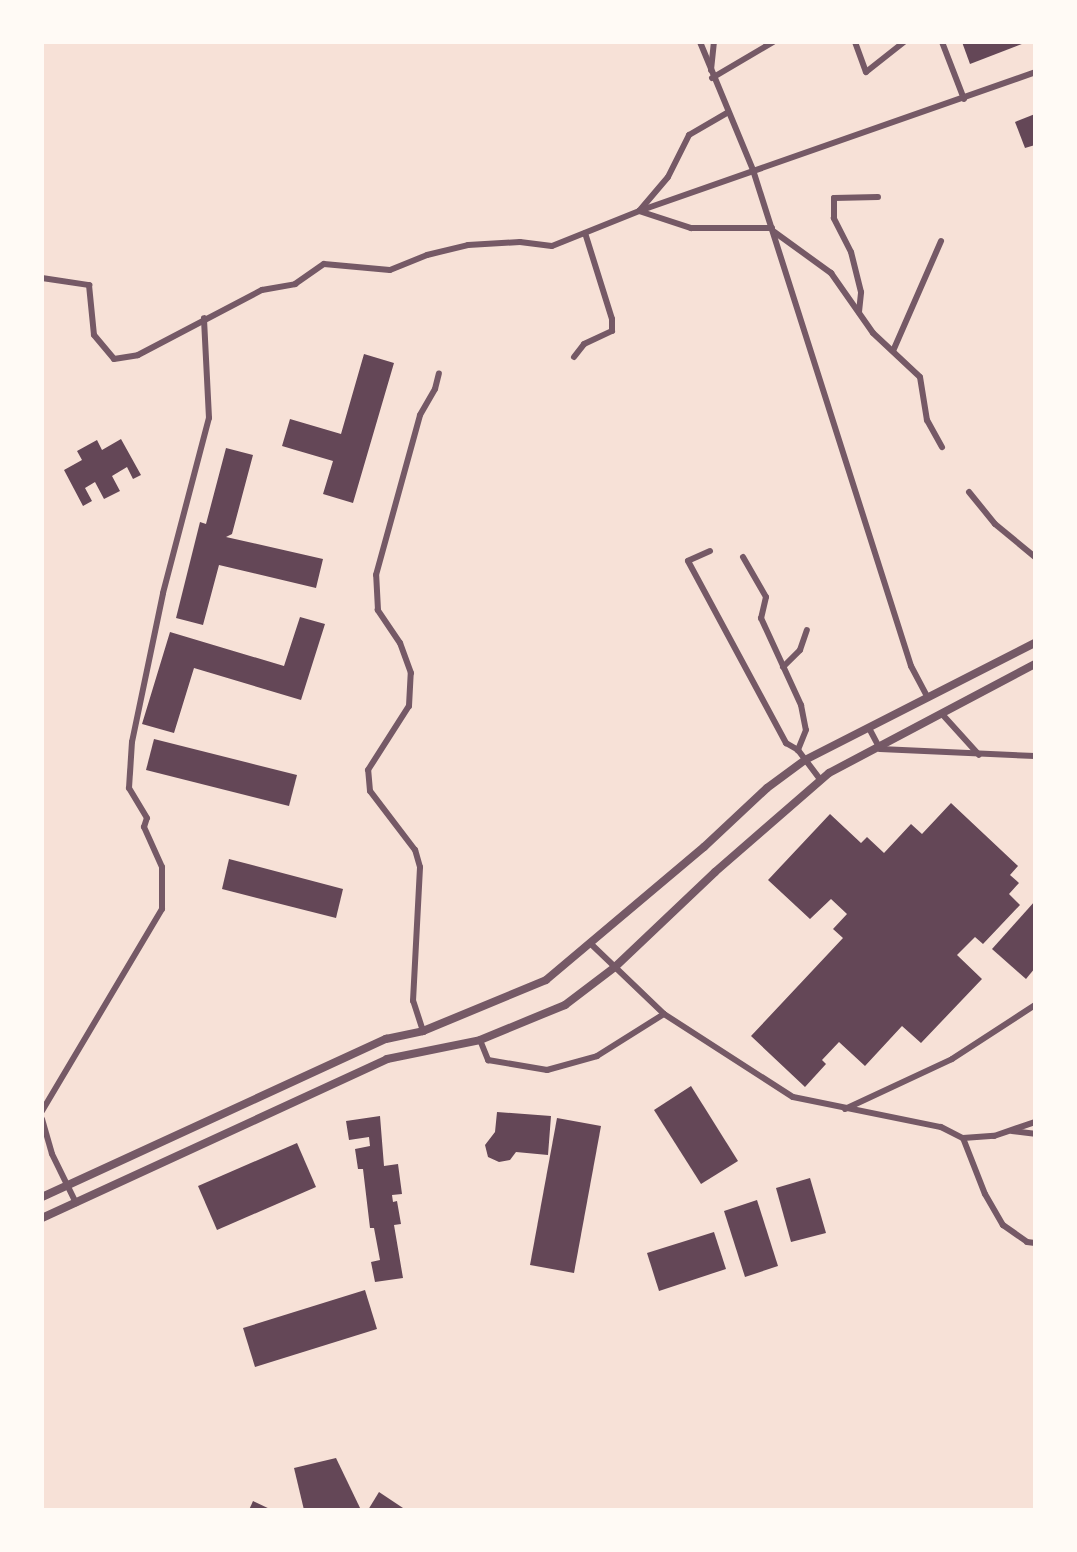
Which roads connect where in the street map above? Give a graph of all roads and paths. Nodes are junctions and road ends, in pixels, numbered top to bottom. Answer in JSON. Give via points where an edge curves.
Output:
{"nodes":[{"id":1,"x":700,"y":42,"type":"edge"},
{"id":2,"x":714,"y":42,"type":"edge"},
{"id":3,"x":773,"y":42,"type":"edge"},
{"id":4,"x":855,"y":42,"type":"edge"},
{"id":5,"x":904,"y":42,"type":"edge"},
{"id":6,"x":942,"y":42,"type":"edge"},
{"id":7,"x":1035,"y":72,"type":"edge"},
{"id":8,"x":711,"y":75,"type":"junction"},
{"id":9,"x":964,"y":99,"type":"junction"},
{"id":10,"x":727,"y":113,"type":"junction"},
{"id":11,"x":753,"y":170,"type":"junction"},
{"id":12,"x":878,"y":197,"type":"dead end"},
{"id":13,"x":639,"y":211,"type":"junction"},
{"id":14,"x":772,"y":229,"type":"junction"},
{"id":15,"x":585,"y":233,"type":"junction"},
{"id":16,"x":941,"y":241,"type":"dead end"},
{"id":17,"x":42,"y":278,"type":"edge"},
{"id":18,"x":859,"y":313,"type":"junction"},
{"id":19,"x":204,"y":318,"type":"junction"},
{"id":20,"x":893,"y":351,"type":"junction"},
{"id":21,"x":574,"y":357,"type":"dead end"},
{"id":22,"x":439,"y":373,"type":"dead end"},
{"id":23,"x":942,"y":447,"type":"dead end"},
{"id":24,"x":969,"y":492,"type":"dead end"},
{"id":25,"x":710,"y":551,"type":"dead end"},
{"id":26,"x":743,"y":557,"type":"dead end"},
{"id":27,"x":1035,"y":557,"type":"edge"},
{"id":28,"x":807,"y":630,"type":"dead end"},
{"id":29,"x":1035,"y":643,"type":"edge"},
{"id":30,"x":1035,"y":664,"type":"edge"},
{"id":31,"x":783,"y":667,"type":"junction"},
{"id":32,"x":928,"y":698,"type":"junction"},
{"id":33,"x":942,"y":714,"type":"junction"},
{"id":34,"x":870,"y":730,"type":"junction"},
{"id":35,"x":880,"y":748,"type":"junction"},
{"id":36,"x":798,"y":750,"type":"junction"},
{"id":37,"x":980,"y":756,"type":"junction"},
{"id":38,"x":1035,"y":756,"type":"edge"},
{"id":39,"x":805,"y":760,"type":"junction"},
{"id":40,"x":821,"y":780,"type":"junction"},
{"id":41,"x":591,"y":944,"type":"junction"},
{"id":42,"x":615,"y":967,"type":"junction"},
{"id":43,"x":1035,"y":1005,"type":"edge"},
{"id":44,"x":664,"y":1014,"type":"junction"},
{"id":45,"x":423,"y":1031,"type":"junction"},
{"id":46,"x":480,"y":1040,"type":"junction"},
{"id":47,"x":844,"y":1110,"type":"junction"},
{"id":48,"x":42,"y":1112,"type":"edge"},
{"id":49,"x":42,"y":1119,"type":"edge"},
{"id":50,"x":1035,"y":1122,"type":"edge"},
{"id":51,"x":1009,"y":1131,"type":"junction"},
{"id":52,"x":1035,"y":1134,"type":"edge"},
{"id":53,"x":963,"y":1138,"type":"junction"},
{"id":54,"x":67,"y":1186,"type":"junction"},
{"id":55,"x":42,"y":1197,"type":"edge"},
{"id":56,"x":76,"y":1203,"type":"junction"},
{"id":57,"x":42,"y":1218,"type":"edge"},
{"id":58,"x":1035,"y":1243,"type":"edge"}],
"edges":[{"from":1,"to":8,"type":"street"},
{"from":2,"to":8,"type":"street"},
{"from":3,"to":8,"type":"street"},
{"from":4,"to":5,"type":"street","via":[[866,72]]},
{"from":6,"to":9,"type":"street"},
{"from":7,"to":9,"type":"street"},
{"from":8,"to":10,"type":"street"},
{"from":9,"to":11,"type":"street"},
{"from":10,"to":11,"type":"street"},
{"from":10,"to":13,"type":"street","via":[[689,135],[668,177]]},
{"from":11,"to":13,"type":"street"},
{"from":11,"to":14,"type":"street"},
{"from":12,"to":18,"type":"street","via":[[834,198],[834,218],[851,252],[861,292]]},
{"from":13,"to":14,"type":"street","via":[[692,228]]},
{"from":13,"to":15,"type":"street"},
{"from":14,"to":18,"type":"street","via":[[831,273]]},
{"from":14,"to":32,"type":"street","via":[[911,666]]},
{"from":15,"to":19,"type":"street","via":[[552,246],[520,242],[468,245],[390,270],[324,264],[295,284],[262,290]]},
{"from":15,"to":21,"type":"street","via":[[612,319],[612,331],[584,344]]},
{"from":16,"to":20,"type":"street"},
{"from":17,"to":19,"type":"street","via":[[89,285],[94,335],[114,359],[138,355]]},
{"from":18,"to":20,"type":"street"},
{"from":19,"to":48,"type":"street","via":[[208,418],[132,742],[129,788],[147,818],[144,827],[162,867],[162,909]]},
{"from":20,"to":23,"type":"street","via":[[920,377],[927,420]]},
{"from":22,"to":45,"type":"street","via":[[420,415],[376,575],[378,610],[400,644],[411,673],[410,706],[368,770],[370,791],[415,850],[420,867],[413,1001]]},
{"from":24,"to":27,"type":"street","via":[[995,524]]},
{"from":25,"to":36,"type":"street","via":[[688,561],[786,742]]},
{"from":26,"to":31,"type":"street","via":[[766,597],[761,618]]},
{"from":28,"to":31,"type":"street","via":[[800,650]]},
{"from":29,"to":32,"type":"street"},
{"from":30,"to":33,"type":"street"},
{"from":31,"to":36,"type":"street","via":[[801,705],[806,730]]},
{"from":32,"to":34,"type":"street"},
{"from":33,"to":35,"type":"street"},
{"from":33,"to":37,"type":"street"},
{"from":34,"to":35,"type":"street"},
{"from":34,"to":39,"type":"street"},
{"from":35,"to":37,"type":"street"},
{"from":35,"to":40,"type":"street"},
{"from":36,"to":39,"type":"street"},
{"from":37,"to":38,"type":"street"},
{"from":39,"to":40,"type":"street"},
{"from":39,"to":41,"type":"street","via":[[767,788]]},
{"from":40,"to":42,"type":"street"},
{"from":41,"to":42,"type":"street"},
{"from":41,"to":45,"type":"street","via":[[546,980]]},
{"from":42,"to":44,"type":"street"},
{"from":42,"to":46,"type":"street","via":[[565,1005]]},
{"from":43,"to":47,"type":"street","via":[[952,1059]]},
{"from":44,"to":46,"type":"street","via":[[597,1056],[547,1070],[488,1060]]},
{"from":44,"to":47,"type":"street","via":[[793,1096]]},
{"from":45,"to":54,"type":"street","via":[[386,1039]]},
{"from":46,"to":56,"type":"street","via":[[387,1059]]},
{"from":47,"to":53,"type":"street","via":[[941,1127]]},
{"from":49,"to":54,"type":"street"},
{"from":50,"to":51,"type":"street"},
{"from":51,"to":52,"type":"street"},
{"from":51,"to":53,"type":"street","via":[[994,1137]]},
{"from":53,"to":58,"type":"street","via":[[985,1194],[1003,1225],[1027,1242]]},
{"from":54,"to":55,"type":"street"},
{"from":54,"to":56,"type":"street"},
{"from":56,"to":57,"type":"street"}]}
